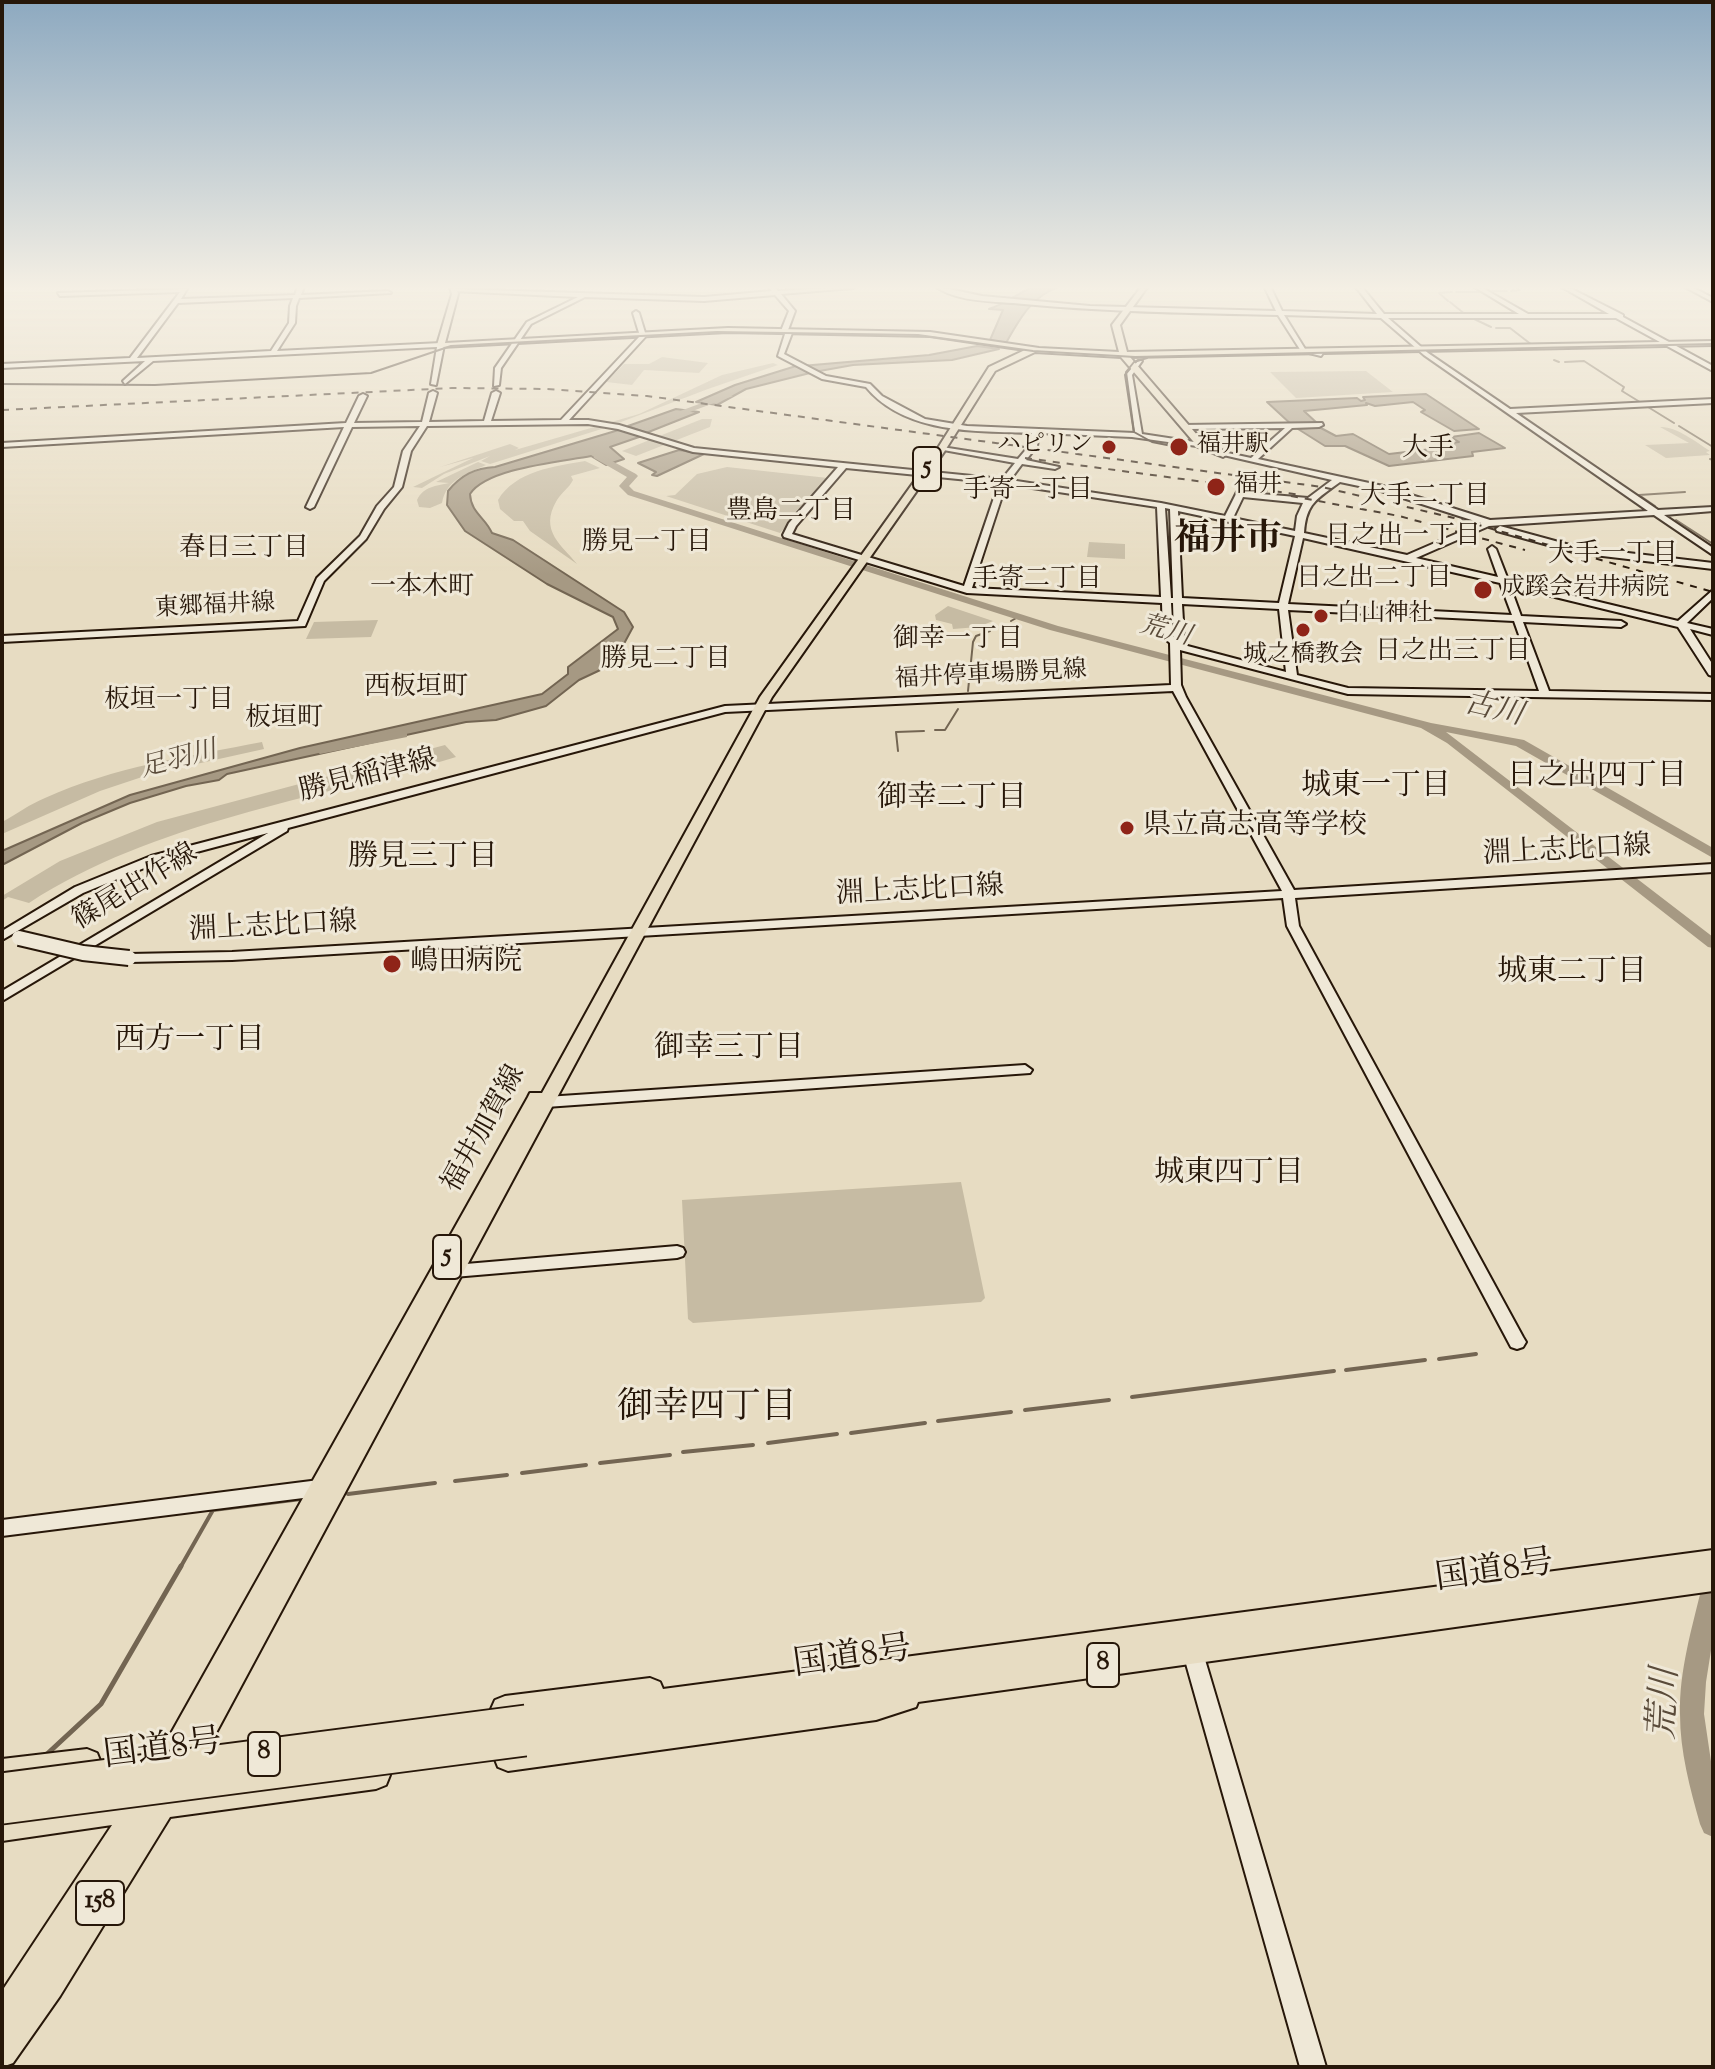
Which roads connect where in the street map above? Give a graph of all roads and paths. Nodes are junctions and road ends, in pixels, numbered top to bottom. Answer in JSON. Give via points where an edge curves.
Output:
{"nodes":[{"id":1,"x":435,"y":383,"type":"edge"},
{"id":2,"x":497,"y":383,"type":"edge"},
{"id":3,"x":599,"y":383,"type":"edge"},
{"id":4,"x":849,"y":383,"type":"edge"},
{"id":5,"x":986,"y":383,"type":"edge"},
{"id":6,"x":1126,"y":383,"type":"edge"},
{"id":7,"x":1152,"y":383,"type":"edge"},
{"id":8,"x":1156,"y":383,"type":"edge"},
{"id":9,"x":1467,"y":383,"type":"edge"},
{"id":10,"x":363,"y":396,"type":"dead end"},
{"id":11,"x":1713,"y":401,"type":"edge"},
{"id":12,"x":1508,"y":411,"type":"junction"},
{"id":13,"x":563,"y":422,"type":"junction"},
{"id":14,"x":487,"y":423,"type":"junction"},
{"id":15,"x":425,"y":424,"type":"junction"},
{"id":16,"x":349,"y":425,"type":"junction"},
{"id":17,"x":1319,"y":425,"type":"dead end"},
{"id":18,"x":957,"y":427,"type":"junction"},
{"id":19,"x":1187,"y":427,"type":"junction"},
{"id":20,"x":1198,"y":427,"type":"junction"},
{"id":21,"x":1292,"y":428,"type":"junction"},
{"id":22,"x":1036,"y":431,"type":"junction"},
{"id":23,"x":1136,"y":436,"type":"junction"},
{"id":24,"x":2,"y":445,"type":"edge"},
{"id":25,"x":1206,"y":446,"type":"junction"},
{"id":26,"x":942,"y":449,"type":"junction"},
{"id":27,"x":1223,"y":454,"type":"joint"},
{"id":28,"x":1021,"y":461,"type":"junction"},
{"id":29,"x":1252,"y":461,"type":"junction"},
{"id":30,"x":843,"y":466,"type":"junction"},
{"id":31,"x":1055,"y":467,"type":"dead end"},
{"id":32,"x":925,"y":473,"type":"junction"},
{"id":33,"x":1338,"y":479,"type":"junction"},
{"id":34,"x":1003,"y":481,"type":"junction"},
{"id":35,"x":1309,"y":501,"type":"junction"},
{"id":36,"x":1161,"y":505,"type":"junction"},
{"id":37,"x":310,"y":507,"type":"dead end"},
{"id":38,"x":1174,"y":508,"type":"junction"},
{"id":39,"x":1713,"y":509,"type":"edge"},
{"id":40,"x":1654,"y":513,"type":"junction"},
{"id":41,"x":1228,"y":519,"type":"junction"},
{"id":42,"x":1488,"y":523,"type":"junction"},
{"id":43,"x":1500,"y":529,"type":"dead end"},
{"id":44,"x":1300,"y":534,"type":"junction"},
{"id":45,"x":1492,"y":549,"type":"dead end"},
{"id":46,"x":1713,"y":552,"type":"edge"},
{"id":47,"x":1408,"y":558,"type":"junction"},
{"id":48,"x":859,"y":565,"type":"junction"},
{"id":49,"x":1713,"y":566,"type":"edge"},
{"id":50,"x":1501,"y":579,"type":"junction"},
{"id":51,"x":967,"y":590,"type":"junction"},
{"id":52,"x":1713,"y":593,"type":"edge"},
{"id":53,"x":1171,"y":600,"type":"junction"},
{"id":54,"x":1283,"y":605,"type":"junction"},
{"id":55,"x":1516,"y":618,"type":"junction"},
{"id":56,"x":1681,"y":623,"type":"junction"},
{"id":57,"x":1621,"y":624,"type":"dead end"},
{"id":58,"x":1713,"y":632,"type":"edge"},
{"id":59,"x":2,"y":639,"type":"edge"},
{"id":60,"x":1175,"y":647,"type":"junction"},
{"id":61,"x":1713,"y":673,"type":"edge"},
{"id":62,"x":1292,"y":676,"type":"junction"},
{"id":63,"x":1177,"y":688,"type":"junction"},
{"id":64,"x":1545,"y":694,"type":"junction"},
{"id":65,"x":1713,"y":697,"type":"edge"},
{"id":66,"x":760,"y":707,"type":"junction"},
{"id":67,"x":293,"y":822,"type":"junction"},
{"id":68,"x":1713,"y":868,"type":"edge"},
{"id":69,"x":1290,"y":893,"type":"junction"},
{"id":70,"x":633,"y":932,"type":"junction"},
{"id":71,"x":3,"y":935,"type":"edge"},
{"id":72,"x":2,"y":997,"type":"edge"},
{"id":73,"x":1025,"y":1070,"type":"dead end"},
{"id":74,"x":546,"y":1102,"type":"junction"},
{"id":75,"x":677,"y":1252,"type":"dead end"},
{"id":76,"x":454,"y":1271,"type":"junction"},
{"id":77,"x":1517,"y":1342,"type":"dead end"},
{"id":78,"x":329,"y":1487,"type":"junction"},
{"id":79,"x":2,"y":1528,"type":"edge"},
{"id":80,"x":1713,"y":1561,"type":"edge"},
{"id":81,"x":1679,"y":1575,"type":"junction"},
{"id":82,"x":1713,"y":1580,"type":"edge"},
{"id":83,"x":1193,"y":1653,"type":"junction"},
{"id":84,"x":925,"y":1667,"type":"junction"},
{"id":85,"x":950,"y":1684,"type":"junction"},
{"id":86,"x":526,"y":1730,"type":"junction"},
{"id":87,"x":183,"y":1752,"type":"junction"},
{"id":88,"x":2,"y":1773,"type":"edge"},
{"id":89,"x":2,"y":1788,"type":"edge"},
{"id":90,"x":152,"y":1805,"type":"junction"},
{"id":91,"x":2,"y":1809,"type":"edge"},
{"id":92,"x":2,"y":1826,"type":"edge"},
{"id":93,"x":2,"y":2019,"type":"edge"},
{"id":94,"x":2,"y":2052,"type":"edge"},
{"id":95,"x":1313,"y":2067,"type":"edge"}],
"edges":[{"from":1,"to":15,"type":"street","name":"東郷福井線"},
{"from":2,"to":14,"type":"street"},
{"from":3,"to":13,"type":"street"},
{"from":4,"to":18,"type":"street","via":[[868,385],[879,398],[920,420]]},
{"from":5,"to":18,"type":"main road","name":"福井加賀線","number":"5"},
{"from":6,"to":23,"type":"street"},
{"from":7,"to":19,"type":"main road"},
{"from":8,"to":20,"type":"main road"},
{"from":9,"to":12,"type":"street"},
{"from":10,"to":16,"type":"street"},
{"from":11,"to":12,"type":"street"},
{"from":12,"to":40,"type":"street"},
{"from":13,"to":14,"type":"street"},
{"from":13,"to":30,"type":"street","via":[[596,423],[680,447]]},
{"from":14,"to":15,"type":"street"},
{"from":15,"to":16,"type":"street"},
{"from":15,"to":59,"type":"street","name":"東郷福井線","via":[[407,451],[398,487],[363,537],[320,580],[302,624]]},
{"from":16,"to":24,"type":"street"},
{"from":16,"to":37,"type":"street"},
{"from":17,"to":21,"type":"street"},
{"from":18,"to":22,"type":"street"},
{"from":18,"to":26,"type":"main road","name":"福井加賀線","number":"5"},
{"from":19,"to":20,"type":"street"},
{"from":19,"to":25,"type":"main road"},
{"from":20,"to":21,"type":"street"},
{"from":20,"to":25,"type":"main road","via":[[1211,441]]},
{"from":21,"to":29,"type":"street"},
{"from":22,"to":23,"type":"street"},
{"from":22,"to":28,"type":"street","via":[[1033,446]]},
{"from":23,"to":25,"type":"street"},
{"from":25,"to":27,"type":"main road"},
{"from":26,"to":28,"type":"street"},
{"from":26,"to":32,"type":"main road","name":"福井加賀線","number":"5"},
{"from":27,"to":29,"type":"street"},
{"from":28,"to":31,"type":"street"},
{"from":28,"to":34,"type":"street"},
{"from":29,"to":33,"type":"street"},
{"from":30,"to":32,"type":"street"},
{"from":30,"to":48,"type":"street","via":[[786,532]]},
{"from":32,"to":34,"type":"street"},
{"from":32,"to":48,"type":"main road","name":"福井加賀線","number":"5"},
{"from":33,"to":35,"type":"street"},
{"from":33,"to":42,"type":"street"},
{"from":34,"to":36,"type":"street"},
{"from":34,"to":51,"type":"street"},
{"from":35,"to":41,"type":"street","via":[[1240,494]]},
{"from":35,"to":44,"type":"street"},
{"from":36,"to":38,"type":"street"},
{"from":36,"to":53,"type":"street"},
{"from":38,"to":41,"type":"street"},
{"from":38,"to":53,"type":"street"},
{"from":39,"to":40,"type":"street"},
{"from":40,"to":42,"type":"street"},
{"from":40,"to":46,"type":"street"},
{"from":41,"to":44,"type":"street"},
{"from":42,"to":47,"type":"street"},
{"from":43,"to":49,"type":"street","via":[[1587,552]]},
{"from":44,"to":47,"type":"street"},
{"from":44,"to":54,"type":"street"},
{"from":45,"to":50,"type":"street"},
{"from":47,"to":50,"type":"street"},
{"from":48,"to":51,"type":"street"},
{"from":48,"to":66,"type":"main road","name":"福井加賀線","number":"5"},
{"from":50,"to":55,"type":"street"},
{"from":50,"to":56,"type":"street"},
{"from":51,"to":53,"type":"street"},
{"from":52,"to":56,"type":"street"},
{"from":53,"to":54,"type":"street"},
{"from":53,"to":60,"type":"street","via":[[1179,638]]},
{"from":54,"to":55,"type":"street"},
{"from":54,"to":62,"type":"street"},
{"from":55,"to":57,"type":"street"},
{"from":55,"to":64,"type":"street"},
{"from":56,"to":58,"type":"street"},
{"from":56,"to":61,"type":"street"},
{"from":60,"to":62,"type":"street"},
{"from":60,"to":63,"type":"street"},
{"from":62,"to":64,"type":"street","via":[[1348,691]]},
{"from":63,"to":66,"type":"street","name":"福井停車場勝見線"},
{"from":63,"to":69,"type":"street"},
{"from":64,"to":65,"type":"street"},
{"from":66,"to":67,"type":"street","name":"勝見稲津線","via":[[725,709]]},
{"from":66,"to":70,"type":"main road","name":"福井加賀線","number":"5"},
{"from":67,"to":71,"type":"street","name":"勝見稲津線","via":[[196,846],[113,875]]},
{"from":67,"to":72,"type":"street","name":"篠尾出作線"},
{"from":68,"to":69,"type":"street","name":"淵上志比口線"},
{"from":69,"to":70,"type":"street","name":"淵上志比口線"},
{"from":69,"to":77,"type":"street","via":[[1293,926]]},
{"from":70,"to":71,"type":"street","name":"淵上志比口線","bridge":true,"via":[[180,959],[83,953]]},
{"from":70,"to":74,"type":"main road","name":"福井加賀線","number":"5"},
{"from":70,"to":78,"type":"main road","name":"福井加賀線","number":"5"},
{"from":73,"to":74,"type":"street"},
{"from":74,"to":76,"type":"main road","name":"福井加賀線","number":"5"},
{"from":75,"to":76,"type":"street"},
{"from":76,"to":78,"type":"main road","name":"福井加賀線","number":"5"},
{"from":78,"to":79,"type":"street"},
{"from":78,"to":87,"type":"main road","name":"福井加賀線","number":"5"},
{"from":80,"to":81,"type":"highway","name":"国道8号","number":"8"},
{"from":81,"to":82,"type":"highway","name":"国道8号","number":"8"},
{"from":81,"to":83,"type":"highway","name":"国道8号","number":"8"},
{"from":81,"to":84,"type":"highway","name":"国道8号","number":"8"},
{"from":83,"to":85,"type":"highway","name":"国道8号","number":"8"},
{"from":83,"to":95,"type":"street"},
{"from":84,"to":86,"type":"highway","name":"国道8号","number":"8"},
{"from":84,"to":87,"type":"highway","via":[[870,1664]]},
{"from":85,"to":86,"type":"highway","name":"国道8号","number":"8"},
{"from":85,"to":90,"type":"highway","via":[[876,1707]]},
{"from":86,"to":89,"type":"highway","name":"国道8号","number":"8","bridge":true},
{"from":86,"to":91,"type":"highway","name":"国道8号","number":"8","bridge":true},
{"from":87,"to":88,"type":"highway"},
{"from":87,"to":90,"type":"highway","number":"158"},
{"from":90,"to":92,"type":"highway"},
{"from":90,"to":93,"type":"highway","number":"158"},
{"from":90,"to":94,"type":"highway","number":"158","via":[[49,1985]]}]}
